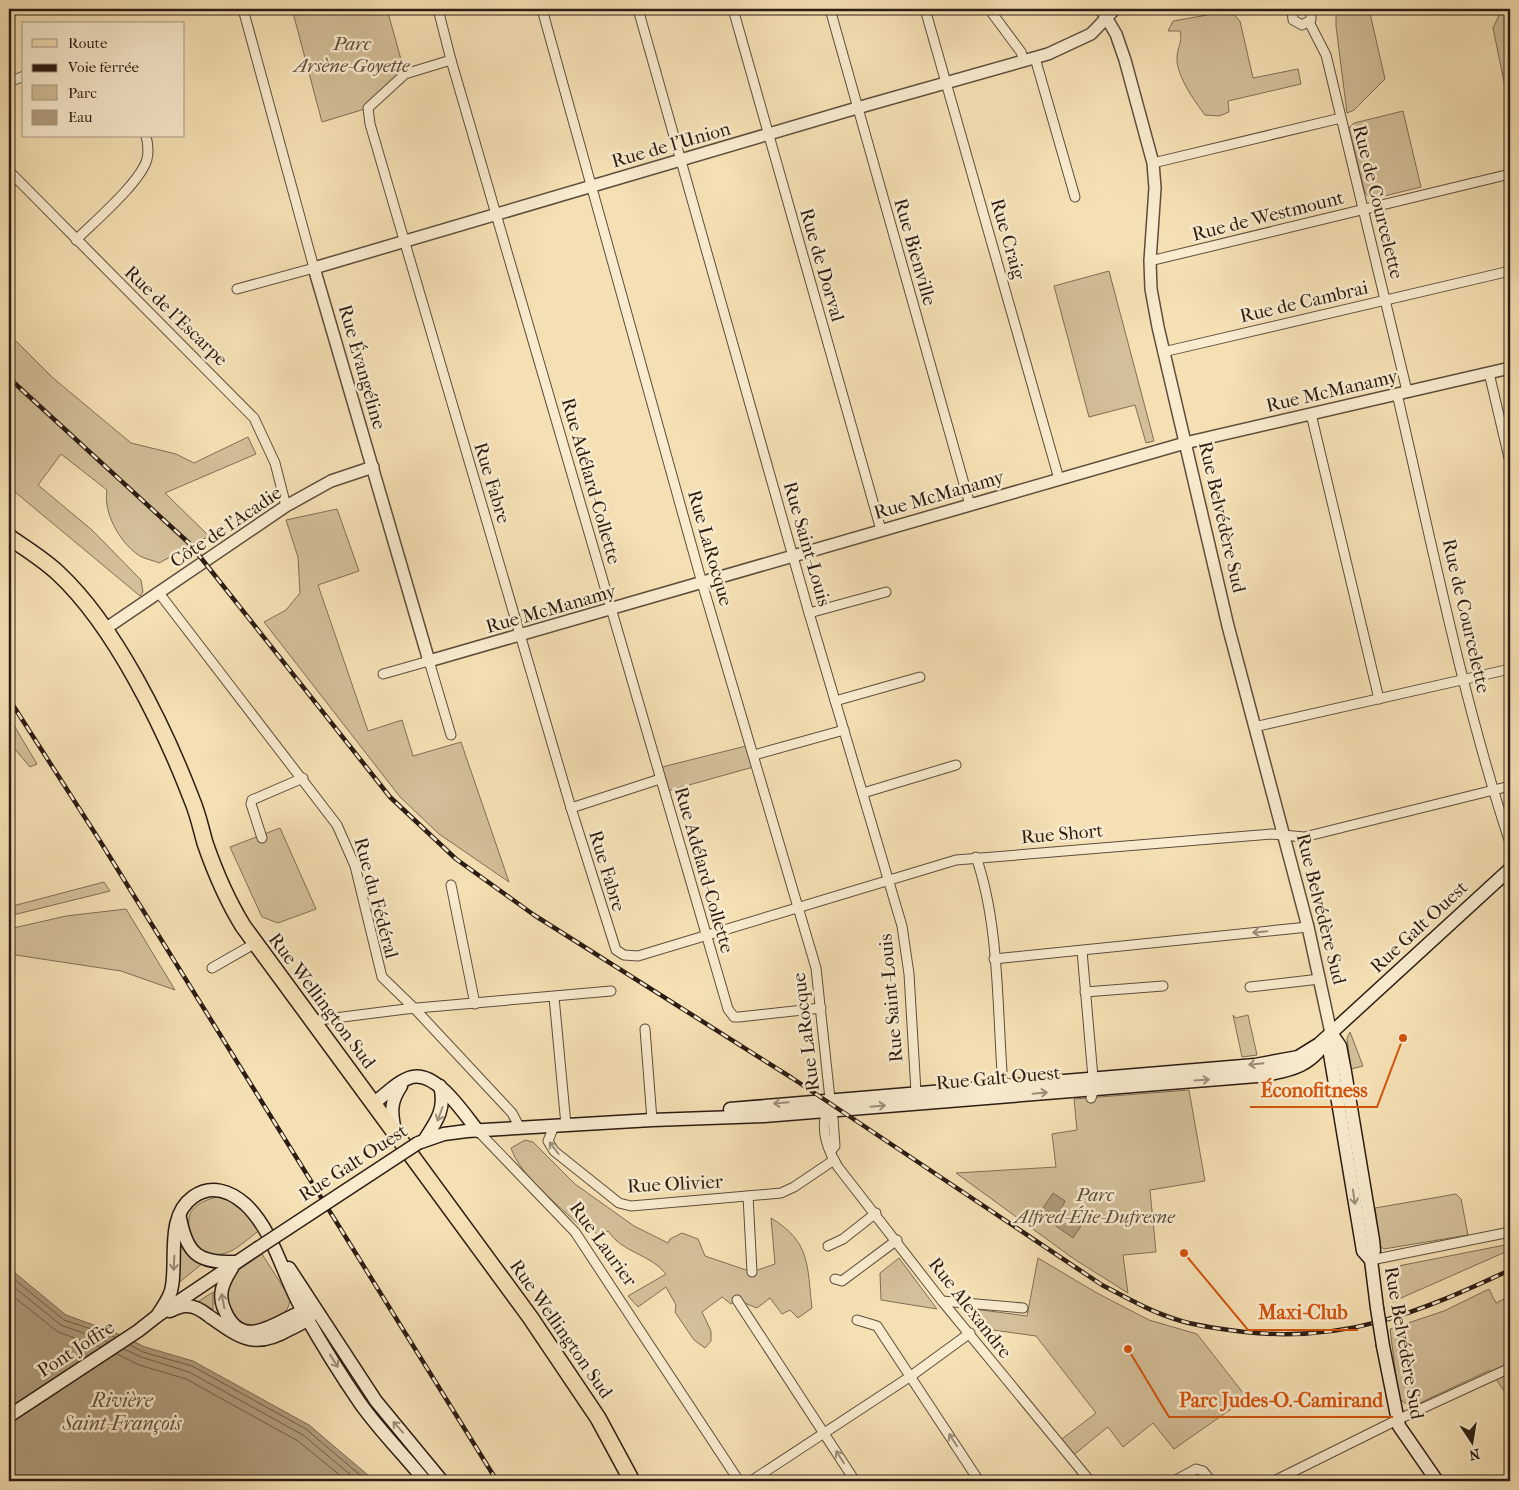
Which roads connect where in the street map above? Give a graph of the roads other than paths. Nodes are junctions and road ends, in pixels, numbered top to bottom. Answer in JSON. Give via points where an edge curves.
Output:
{"nodes":[{"id":1,"x":243,"y":9,"type":"edge"},
{"id":2,"x":438,"y":9,"type":"edge"},
{"id":3,"x":542,"y":9,"type":"edge"},
{"id":4,"x":638,"y":9,"type":"edge"},
{"id":5,"x":734,"y":9,"type":"edge"},
{"id":6,"x":830,"y":9,"type":"edge"},
{"id":7,"x":925,"y":9,"type":"edge"},
{"id":8,"x":989,"y":9,"type":"edge"},
{"id":9,"x":1115,"y":9,"type":"edge"},
{"id":10,"x":1292,"y":9,"type":"edge"},
{"id":11,"x":1312,"y":9,"type":"edge"},
{"id":12,"x":1104,"y":14,"type":"edge"},
{"id":13,"x":1309,"y":22,"type":"junction"},
{"id":14,"x":1030,"y":59,"type":"junction"},
{"id":15,"x":451,"y":60,"type":"junction"},
{"id":16,"x":22,"y":77,"type":"edge"},
{"id":17,"x":9,"y":82,"type":"edge"},
{"id":18,"x":947,"y":84,"type":"junction"},
{"id":19,"x":856,"y":108,"type":"junction"},
{"id":20,"x":1341,"y":118,"type":"junction"},
{"id":21,"x":769,"y":135,"type":"junction"},
{"id":22,"x":146,"y":138,"type":"edge"},
{"id":23,"x":681,"y":160,"type":"junction"},
{"id":24,"x":1153,"y":164,"type":"junction"},
{"id":25,"x":9,"y":171,"type":"edge"},
{"id":26,"x":1510,"y":174,"type":"edge"},
{"id":27,"x":591,"y":187,"type":"junction"},
{"id":28,"x":1075,"y":197,"type":"dead end"},
{"id":29,"x":1363,"y":210,"type":"junction"},
{"id":30,"x":496,"y":215,"type":"junction"},
{"id":31,"x":76,"y":240,"type":"junction"},
{"id":32,"x":403,"y":241,"type":"junction"},
{"id":33,"x":1150,"y":261,"type":"junction"},
{"id":34,"x":314,"y":268,"type":"junction"},
{"id":35,"x":1510,"y":271,"type":"edge"},
{"id":36,"x":237,"y":289,"type":"dead end"},
{"id":37,"x":1385,"y":300,"type":"junction"},
{"id":38,"x":1163,"y":352,"type":"junction"},
{"id":39,"x":1510,"y":368,"type":"edge"},
{"id":40,"x":1489,"y":372,"type":"junction"},
{"id":41,"x":1402,"y":392,"type":"junction"},
{"id":42,"x":1311,"y":414,"type":"junction"},
{"id":43,"x":1185,"y":443,"type":"junction"},
{"id":44,"x":1510,"y":462,"type":"edge"},
{"id":45,"x":373,"y":467,"type":"junction"},
{"id":46,"x":1059,"y":479,"type":"junction"},
{"id":47,"x":970,"y":505,"type":"junction"},
{"id":48,"x":286,"y":506,"type":"junction"},
{"id":49,"x":881,"y":530,"type":"junction"},
{"id":50,"x":9,"y":537,"type":"edge"},
{"id":51,"x":793,"y":556,"type":"junction"},
{"id":52,"x":702,"y":583,"type":"junction"},
{"id":53,"x":886,"y":592,"type":"dead end"},
{"id":54,"x":159,"y":593,"type":"junction"},
{"id":55,"x":612,"y":609,"type":"junction"},
{"id":56,"x":809,"y":613,"type":"junction"},
{"id":57,"x":105,"y":628,"type":"junction"},
{"id":58,"x":521,"y":636,"type":"junction"},
{"id":59,"x":430,"y":661,"type":"junction"},
{"id":60,"x":1510,"y":669,"type":"edge"},
{"id":61,"x":383,"y":674,"type":"dead end"},
{"id":62,"x":920,"y":677,"type":"dead end"},
{"id":63,"x":1464,"y":680,"type":"junction"},
{"id":64,"x":1379,"y":699,"type":"junction"},
{"id":65,"x":835,"y":701,"type":"junction"},
{"id":66,"x":1254,"y":727,"type":"junction"},
{"id":67,"x":844,"y":730,"type":"junction"},
{"id":68,"x":451,"y":734,"type":"dead end"},
{"id":69,"x":754,"y":755,"type":"junction"},
{"id":70,"x":956,"y":765,"type":"dead end"},
{"id":71,"x":303,"y":778,"type":"junction"},
{"id":72,"x":660,"y":779,"type":"junction"},
{"id":73,"x":1510,"y":786,"type":"edge"},
{"id":74,"x":1493,"y":791,"type":"junction"},
{"id":75,"x":863,"y":793,"type":"junction"},
{"id":76,"x":571,"y":808,"type":"junction"},
{"id":77,"x":1284,"y":836,"type":"junction"},
{"id":78,"x":262,"y":838,"type":"dead end"},
{"id":79,"x":1510,"y":843,"type":"edge"},
{"id":80,"x":976,"y":857,"type":"junction"},
{"id":81,"x":1510,"y":869,"type":"edge"},
{"id":82,"x":889,"y":879,"type":"junction"},
{"id":83,"x":451,"y":885,"type":"dead end"},
{"id":84,"x":798,"y":907,"type":"junction"},
{"id":85,"x":1308,"y":927,"type":"junction"},
{"id":86,"x":706,"y":934,"type":"junction"},
{"id":87,"x":254,"y":944,"type":"junction"},
{"id":88,"x":1082,"y":951,"type":"junction"},
{"id":89,"x":624,"y":955,"type":"joint"},
{"id":90,"x":994,"y":959,"type":"junction"},
{"id":91,"x":212,"y":968,"type":"dead end"},
{"id":92,"x":1320,"y":979,"type":"junction"},
{"id":93,"x":1163,"y":986,"type":"dead end"},
{"id":94,"x":1250,"y":987,"type":"dead end"},
{"id":95,"x":611,"y":991,"type":"dead end"},
{"id":96,"x":1085,"y":992,"type":"junction"},
{"id":97,"x":554,"y":996,"type":"junction"},
{"id":98,"x":475,"y":1004,"type":"junction"},
{"id":99,"x":821,"y":1008,"type":"junction"},
{"id":100,"x":415,"y":1009,"type":"junction"},
{"id":101,"x":311,"y":1021,"type":"junction"},
{"id":102,"x":645,"y":1029,"type":"dead end"},
{"id":103,"x":1331,"y":1033,"type":"junction"},
{"id":104,"x":406,"y":1080,"type":"junction"},
{"id":105,"x":1003,"y":1085,"type":"junction"},
{"id":106,"x":440,"y":1086,"type":"junction"},
{"id":107,"x":1093,"y":1088,"type":"junction"},
{"id":108,"x":916,"y":1092,"type":"junction"},
{"id":109,"x":374,"y":1102,"type":"junction"},
{"id":110,"x":830,"y":1105,"type":"junction"},
{"id":111,"x":652,"y":1120,"type":"junction"},
{"id":112,"x":560,"y":1126,"type":"junction"},
{"id":113,"x":520,"y":1128,"type":"junction"},
{"id":114,"x":478,"y":1131,"type":"junction"},
{"id":115,"x":396,"y":1133,"type":"junction"},
{"id":116,"x":422,"y":1141,"type":"junction"},
{"id":117,"x":834,"y":1160,"type":"junction"},
{"id":118,"x":748,"y":1196,"type":"junction"},
{"id":119,"x":876,"y":1213,"type":"junction"},
{"id":120,"x":180,"y":1215,"type":"junction"},
{"id":121,"x":1510,"y":1232,"type":"edge"},
{"id":122,"x":267,"y":1235,"type":"junction"},
{"id":123,"x":897,"y":1240,"type":"junction"},
{"id":124,"x":828,"y":1246,"type":"dead end"},
{"id":125,"x":1371,"y":1260,"type":"junction"},
{"id":126,"x":236,"y":1262,"type":"junction"},
{"id":127,"x":752,"y":1272,"type":"dead end"},
{"id":128,"x":835,"y":1279,"type":"dead end"},
{"id":129,"x":737,"y":1300,"type":"dead end"},
{"id":130,"x":942,"y":1301,"type":"junction"},
{"id":131,"x":315,"y":1308,"type":"junction"},
{"id":132,"x":1023,"y":1308,"type":"dead end"},
{"id":133,"x":305,"y":1315,"type":"junction"},
{"id":134,"x":157,"y":1316,"type":"junction"},
{"id":135,"x":856,"y":1320,"type":"dead end"},
{"id":136,"x":138,"y":1331,"type":"joint"},
{"id":137,"x":970,"y":1333,"type":"junction"},
{"id":138,"x":1510,"y":1368,"type":"edge"},
{"id":139,"x":910,"y":1376,"type":"junction"},
{"id":140,"x":9,"y":1416,"type":"edge"},
{"id":141,"x":1397,"y":1420,"type":"junction"},
{"id":142,"x":824,"y":1434,"type":"junction"},
{"id":143,"x":426,"y":1481,"type":"edge"},
{"id":144,"x":442,"y":1481,"type":"edge"},
{"id":145,"x":632,"y":1481,"type":"edge"},
{"id":146,"x":739,"y":1481,"type":"edge"},
{"id":147,"x":752,"y":1481,"type":"edge"},
{"id":148,"x":855,"y":1481,"type":"edge"},
{"id":149,"x":979,"y":1481,"type":"edge"},
{"id":150,"x":1090,"y":1481,"type":"edge"},
{"id":151,"x":1174,"y":1481,"type":"edge"},
{"id":152,"x":1211,"y":1481,"type":"edge"},
{"id":153,"x":1274,"y":1481,"type":"edge"},
{"id":154,"x":1437,"y":1481,"type":"edge"}],
"edges":[{"from":1,"to":34,"type":"street","name":"Rue Évangéline"},
{"from":2,"to":15,"type":"street","name":"Rue Adélard-Collette"},
{"from":3,"to":27,"type":"street","name":"Rue LaRocque"},
{"from":4,"to":23,"type":"street","name":"Rue Saint-Louis"},
{"from":5,"to":21,"type":"street","name":"Rue de Dorval"},
{"from":6,"to":19,"type":"street","name":"Rue Bienville"},
{"from":7,"to":18,"type":"street","name":"Rue Craig"},
{"from":8,"to":14,"type":"street","via":[[1021,52]]},
{"from":9,"to":12,"type":"street","name":"Rue de l'Union"},
{"from":10,"to":13,"type":"street","via":[[1291,17],[1295,23]]},
{"from":11,"to":13,"type":"street"},
{"from":12,"to":14,"type":"street","name":"Rue de l'Union","via":[[1081,40]]},
{"from":12,"to":24,"type":"street","name":"Rue Belvédère Sud","via":[[1124,60]]},
{"from":13,"to":20,"type":"street","name":"Rue de Courcelette","via":[[1326,55]]},
{"from":14,"to":18,"type":"street","name":"Rue de l'Union"},
{"from":14,"to":28,"type":"street"},
{"from":15,"to":30,"type":"street","name":"Rue Adélard-Collette"},
{"from":15,"to":32,"type":"street","name":"Rue Fabre","via":[[405,74],[368,108]]},
{"from":16,"to":17,"type":"street"},
{"from":18,"to":19,"type":"street","name":"Rue de l'Union"},
{"from":18,"to":46,"type":"street","name":"Rue Craig"},
{"from":19,"to":21,"type":"street","name":"Rue de l'Union"},
{"from":19,"to":47,"type":"street","name":"Rue Bienville"},
{"from":20,"to":24,"type":"street"},
{"from":20,"to":29,"type":"street","name":"Rue de Courcelette"},
{"from":21,"to":23,"type":"street","name":"Rue de l'Union"},
{"from":21,"to":49,"type":"street","name":"Rue de Dorval"},
{"from":22,"to":31,"type":"street","via":[[147,160],[138,177]]},
{"from":23,"to":27,"type":"street","name":"Rue de l'Union"},
{"from":23,"to":51,"type":"street","name":"Rue Saint-Louis"},
{"from":24,"to":33,"type":"street","name":"Rue Belvédère Sud","via":[[1155,188]]},
{"from":25,"to":31,"type":"street","name":"Rue de l'Escarpe"},
{"from":26,"to":29,"type":"street","name":"Rue de Westmount"},
{"from":27,"to":30,"type":"street","name":"Rue de l'Union"},
{"from":27,"to":52,"type":"street","name":"Rue LaRocque"},
{"from":29,"to":33,"type":"street","name":"Rue de Westmount"},
{"from":29,"to":37,"type":"street","name":"Rue de Courcelette"},
{"from":30,"to":32,"type":"street","name":"Rue de l'Union"},
{"from":30,"to":55,"type":"street","name":"Rue Adélard-Collette"},
{"from":31,"to":48,"type":"street","name":"Rue de l'Escarpe","via":[[254,418],[275,463]]},
{"from":32,"to":34,"type":"street","name":"Rue de l'Union"},
{"from":32,"to":58,"type":"street","name":"Rue Fabre"},
{"from":33,"to":38,"type":"street","name":"Rue Belvédère Sud","via":[[1151,289]]},
{"from":34,"to":36,"type":"street","name":"Rue de l'Union"},
{"from":34,"to":45,"type":"street","name":"Rue Évangéline"},
{"from":35,"to":37,"type":"street","name":"Rue de Cambrai"},
{"from":37,"to":38,"type":"street","name":"Rue de Cambrai"},
{"from":37,"to":41,"type":"street","name":"Rue de Courcelette"},
{"from":38,"to":43,"type":"street","name":"Rue Belvédère Sud"},
{"from":39,"to":40,"type":"street","name":"Rue McManamy"},
{"from":40,"to":41,"type":"street","name":"Rue McManamy"},
{"from":40,"to":44,"type":"street"},
{"from":41,"to":42,"type":"street","name":"Rue McManamy"},
{"from":41,"to":63,"type":"street","name":"Rue de Courcelette"},
{"from":42,"to":43,"type":"street","name":"Rue McManamy"},
{"from":42,"to":64,"type":"street"},
{"from":43,"to":46,"type":"street","name":"Rue McManamy"},
{"from":43,"to":66,"type":"street","name":"Rue Belvédère Sud"},
{"from":45,"to":48,"type":"street","name":"Côte de l'Acadie","via":[[331,482]]},
{"from":45,"to":59,"type":"street","name":"Rue Évangéline"},
{"from":46,"to":47,"type":"street","name":"Rue McManamy"},
{"from":47,"to":49,"type":"street","name":"Rue McManamy"},
{"from":48,"to":54,"type":"street","name":"Côte de l'Acadie"},
{"from":49,"to":51,"type":"street","name":"Rue McManamy"},
{"from":50,"to":57,"type":"main road","name":"Rue Wellington Sud","via":[[58,572]]},
{"from":51,"to":52,"type":"street","name":"Rue McManamy"},
{"from":51,"to":56,"type":"street","name":"Rue Saint-Louis"},
{"from":52,"to":55,"type":"street","name":"Rue McManamy"},
{"from":52,"to":69,"type":"street","name":"Rue LaRocque"},
{"from":53,"to":56,"type":"street"},
{"from":54,"to":57,"type":"street","name":"Côte de l'Acadie"},
{"from":54,"to":71,"type":"street","name":"Rue du Fédéral"},
{"from":55,"to":58,"type":"street","name":"Rue McManamy"},
{"from":55,"to":72,"type":"street","name":"Rue Adélard-Collette"},
{"from":56,"to":65,"type":"street","name":"Rue Saint-Louis"},
{"from":57,"to":87,"type":"main road","name":"Rue Wellington Sud","via":[[178,766],[216,873]]},
{"from":58,"to":59,"type":"street","name":"Rue McManamy"},
{"from":58,"to":76,"type":"street","name":"Rue Fabre"},
{"from":59,"to":61,"type":"street","name":"Rue McManamy"},
{"from":59,"to":68,"type":"street","name":"Rue Évangéline"},
{"from":60,"to":63,"type":"street"},
{"from":62,"to":65,"type":"street"},
{"from":63,"to":64,"type":"street"},
{"from":63,"to":74,"type":"street","name":"Rue de Courcelette"},
{"from":64,"to":66,"type":"street"},
{"from":65,"to":67,"type":"street","name":"Rue Saint-Louis"},
{"from":66,"to":77,"type":"street","name":"Rue Belvédère Sud"},
{"from":67,"to":69,"type":"street"},
{"from":67,"to":75,"type":"street","name":"Rue Saint-Louis"},
{"from":69,"to":84,"type":"street","name":"Rue LaRocque"},
{"from":70,"to":75,"type":"street"},
{"from":71,"to":78,"type":"street","via":[[252,800]]},
{"from":71,"to":100,"type":"street","name":"Rue du Fédéral","via":[[337,825],[350,851],[382,977]]},
{"from":72,"to":76,"type":"street"},
{"from":72,"to":86,"type":"street","name":"Rue Adélard-Collette"},
{"from":73,"to":74,"type":"street","name":"Rue Short"},
{"from":74,"to":77,"type":"street","name":"Rue Short","via":[[1304,837]]},
{"from":74,"to":79,"type":"street","name":"Rue de Courcelette"},
{"from":75,"to":82,"type":"street","name":"Rue Saint-Louis"},
{"from":76,"to":89,"type":"street","name":"Rue Fabre","via":[[613,945]]},
{"from":77,"to":80,"type":"street","name":"Rue Short","via":[[1272,834]]},
{"from":77,"to":85,"type":"street","name":"Rue Belvédère Sud"},
{"from":80,"to":82,"type":"street","name":"Rue Short"},
{"from":80,"to":90,"type":"street","via":[[987,898]]},
{"from":81,"to":103,"type":"main road","name":"Rue Galt Ouest"},
{"from":82,"to":84,"type":"street","name":"Rue Short"},
{"from":82,"to":108,"type":"street","name":"Rue Saint-Louis","via":[[906,948]]},
{"from":83,"to":98,"type":"street"},
{"from":84,"to":86,"type":"street","name":"Rue Short"},
{"from":84,"to":99,"type":"street","name":"Rue LaRocque","via":[[816,968]]},
{"from":85,"to":88,"type":"street","one_way":true},
{"from":85,"to":92,"type":"street","name":"Rue Belvédère Sud"},
{"from":86,"to":89,"type":"street","name":"Rue Short","via":[[638,956]]},
{"from":86,"to":99,"type":"street","name":"Rue Adélard-Collette","via":[[728,1009],[734,1017]]},
{"from":87,"to":91,"type":"street"},
{"from":87,"to":101,"type":"main road","name":"Rue Wellington Sud"},
{"from":88,"to":90,"type":"street"},
{"from":88,"to":96,"type":"street"},
{"from":90,"to":105,"type":"street"},
{"from":92,"to":94,"type":"street"},
{"from":92,"to":103,"type":"street","name":"Rue Belvédère Sud"},
{"from":93,"to":96,"type":"street"},
{"from":95,"to":97,"type":"street"},
{"from":96,"to":107,"type":"street"},
{"from":97,"to":98,"type":"street"},
{"from":97,"to":112,"type":"street"},
{"from":98,"to":100,"type":"street"},
{"from":99,"to":110,"type":"street","name":"Rue LaRocque"},
{"from":100,"to":101,"type":"street"},
{"from":100,"to":113,"type":"street","name":"Rue du Fédéral","via":[[512,1113]]},
{"from":101,"to":109,"type":"main road","name":"Rue Wellington Sud"},
{"from":102,"to":111,"type":"street"},
{"from":103,"to":107,"type":"main road","name":"Rue Galt Ouest","via":[[1313,1049],[1277,1062]]},
{"from":103,"to":125,"type":"main road","name":"Rue Belvédère Sud","via":[[1340,1046],[1373,1240]]},
{"from":104,"to":106,"type":"main road","name":"Rue Laurier","via":[[425,1077]]},
{"from":104,"to":109,"type":"main road"},
{"from":104,"to":115,"type":"main road","via":[[393,1100],[391,1112]]},
{"from":105,"to":107,"type":"main road","name":"Rue Galt Ouest"},
{"from":105,"to":108,"type":"main road","name":"Rue Galt Ouest"},
{"from":106,"to":114,"type":"main road","name":"Rue Laurier"},
{"from":106,"to":116,"type":"main road","one_way":true,"via":[[443,1097],[441,1112]]},
{"from":110,"to":107,"type":"main road","name":"Rue Galt Ouest","one_way":true},
{"from":108,"to":110,"type":"main road","name":"Rue Galt Ouest"},
{"from":109,"to":115,"type":"main road","name":"Rue Wellington Sud"},
{"from":110,"to":111,"type":"main road","name":"Rue Galt Ouest","via":[[764,1116]]},
{"from":110,"to":117,"type":"street","name":"Rue Alexandre","via":[[825,1118],[827,1146]]},
{"from":111,"to":112,"type":"main road","name":"Rue Galt Ouest"},
{"from":112,"to":113,"type":"main road","name":"Rue Galt Ouest"},
{"from":118,"to":112,"type":"street","name":"Rue Olivier","one_way":true,"via":[[625,1205],[595,1185],[550,1146],[549,1136]]},
{"from":113,"to":114,"type":"main road","name":"Rue Galt Ouest"},
{"from":114,"to":116,"type":"main road","name":"Rue Galt Ouest","via":[[444,1134]]},
{"from":114,"to":146,"type":"street","name":"Rue Laurier","via":[[576,1232]]},
{"from":115,"to":145,"type":"main road","name":"Rue Wellington Sud","via":[[564,1365],[598,1418]]},
{"from":116,"to":126,"type":"main road","name":"Rue Galt Ouest","bridge":true},
{"from":117,"to":118,"type":"street","name":"Rue Olivier","via":[[781,1193]]},
{"from":117,"to":119,"type":"street","name":"Rue Alexandre"},
{"from":118,"to":127,"type":"street"},
{"from":119,"to":123,"type":"street","name":"Rue Alexandre"},
{"from":119,"to":124,"type":"street","via":[[836,1244]]},
{"from":120,"to":122,"type":"main road","via":[[194,1196],[222,1190],[246,1205]]},
{"from":120,"to":126,"type":"main road","via":[[185,1240],[195,1254],[217,1262]]},
{"from":120,"to":134,"type":"main road","one_way":true,"via":[[176,1226],[172,1286]]},
{"from":121,"to":125,"type":"street"},
{"from":122,"to":131,"type":"main road"},
{"from":122,"to":133,"type":"main road"},
{"from":123,"to":128,"type":"street","via":[[842,1281]]},
{"from":123,"to":130,"type":"street","name":"Rue Alexandre"},
{"from":125,"to":141,"type":"main road","name":"Rue Belvédère Sud","bridge":true},
{"from":133,"to":126,"type":"main road","one_way":true,"via":[[262,1331],[247,1330],[234,1324],[225,1311],[221,1292],[223,1281]]},
{"from":126,"to":134,"type":"main road","name":"Rue Galt Ouest"},
{"from":129,"to":142,"type":"street"},
{"from":130,"to":132,"type":"street"},
{"from":130,"to":137,"type":"street","name":"Rue Alexandre"},
{"from":131,"to":133,"type":"main road"},
{"from":144,"to":131,"type":"main road","one_way":true,"via":[[376,1401]]},
{"from":133,"to":134,"type":"main road","via":[[277,1337],[260,1341],[236,1335],[191,1306]]},
{"from":133,"to":143,"type":"main road","one_way":true,"via":[[361,1403]]},
{"from":134,"to":136,"type":"main road","name":"Rue Galt Ouest"},
{"from":135,"to":139,"type":"street","via":[[877,1326]]},
{"from":136,"to":140,"type":"main road","name":"Pont Joffre"},
{"from":137,"to":139,"type":"street"},
{"from":137,"to":150,"type":"street","name":"Rue Alexandre"},
{"from":138,"to":141,"type":"street"},
{"from":139,"to":142,"type":"street"},
{"from":149,"to":139,"type":"street","one_way":true},
{"from":141,"to":153,"type":"street"},
{"from":141,"to":154,"type":"main road","name":"Rue Belvédère Sud","via":[[1405,1438]]},
{"from":142,"to":147,"type":"street"},
{"from":148,"to":142,"type":"street","one_way":true},
{"from":151,"to":152,"type":"street","via":[[1196,1469],[1203,1471]]}]}
